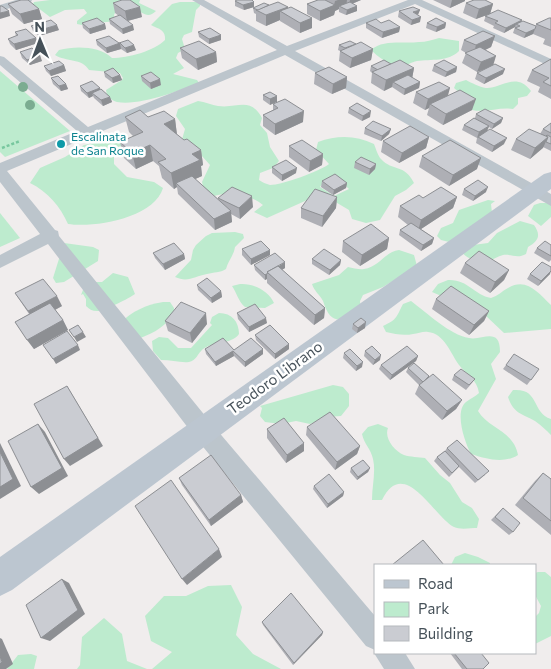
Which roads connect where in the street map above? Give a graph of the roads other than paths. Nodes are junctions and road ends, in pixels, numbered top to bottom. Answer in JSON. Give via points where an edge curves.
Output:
{"nodes":[{"id":1,"x":24,"y":0,"type":"edge"},
{"id":2,"x":197,"y":0,"type":"edge"},
{"id":3,"x":415,"y":0,"type":"edge"},
{"id":4,"x":0,"y":8,"type":"edge"},
{"id":5,"x":287,"y":50,"type":"junction"},
{"id":6,"x":0,"y":59,"type":"edge"},
{"id":7,"x":551,"y":63,"type":"edge"},
{"id":8,"x":87,"y":133,"type":"junction"},
{"id":9,"x":0,"y":168,"type":"edge"},
{"id":10,"x":0,"y":172,"type":"edge"},
{"id":11,"x":545,"y":191,"type":"edge"},
{"id":12,"x":52,"y":236,"type":"junction"},
{"id":13,"x":0,"y":262,"type":"edge"},
{"id":14,"x":203,"y":430,"type":"junction"},
{"id":15,"x":0,"y":578,"type":"edge"},
{"id":16,"x":374,"y":636,"type":"edge"},
{"id":17,"x":389,"y":654,"type":"edge"},
{"id":18,"x":401,"y":669,"type":"edge"}],
"edges":[{"from":1,"to":4,"type":"street"},
{"from":2,"to":5,"type":"street"},
{"from":3,"to":5,"type":"street"},
{"from":3,"to":7,"type":"street"},
{"from":5,"to":8,"type":"street"},
{"from":5,"to":11,"type":"street"},
{"from":6,"to":8,"type":"street"},
{"from":8,"to":9,"type":"street"},
{"from":10,"to":12,"type":"street"},
{"from":11,"to":14,"type":"main road","name":"Teodoro Librano"},
{"from":12,"to":13,"type":"street"},
{"from":12,"to":14,"type":"street"},
{"from":14,"to":15,"type":"main road","name":"Teodoro Librano"},
{"from":14,"to":16,"type":"street"},
{"from":17,"to":18,"type":"street"}]}
